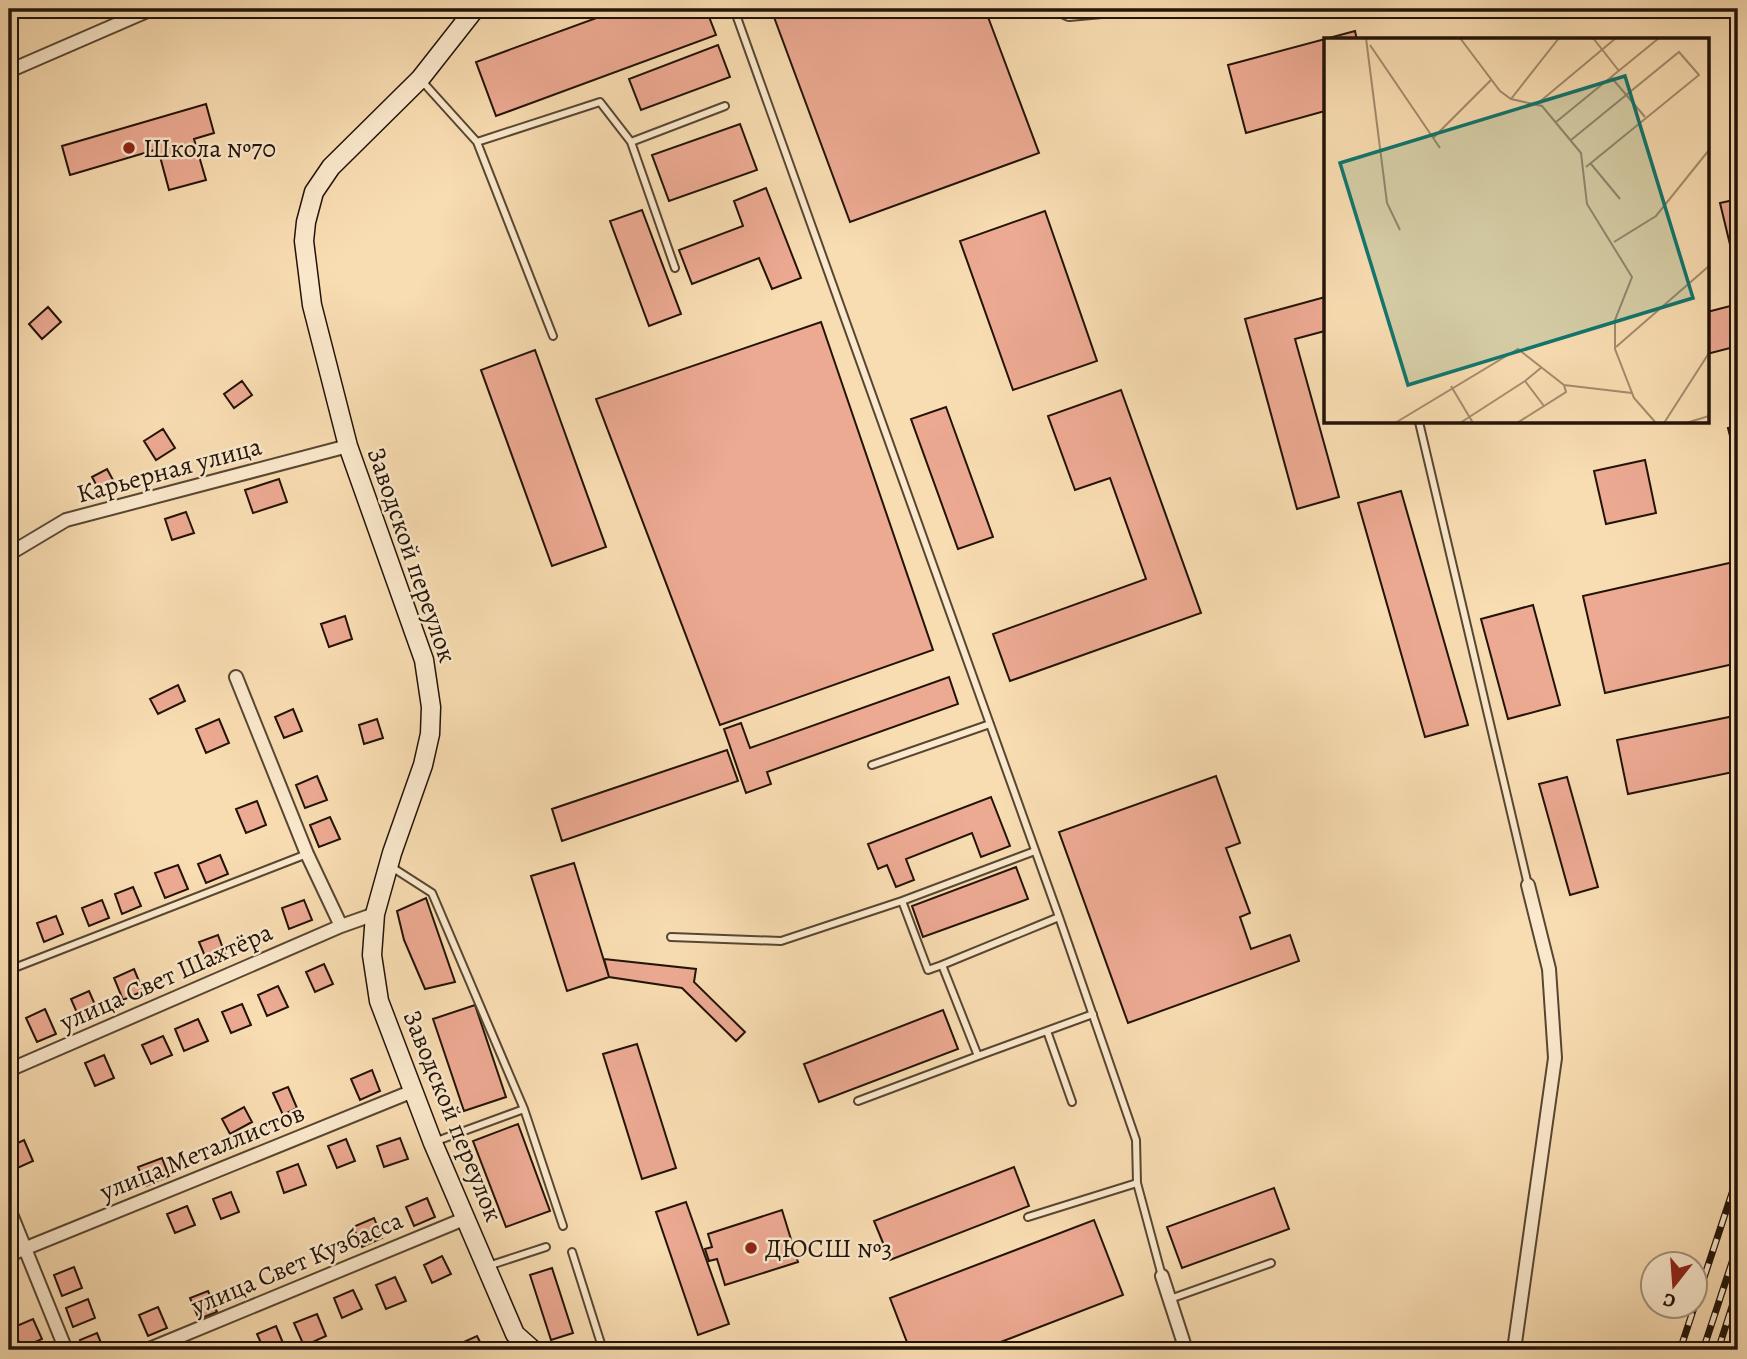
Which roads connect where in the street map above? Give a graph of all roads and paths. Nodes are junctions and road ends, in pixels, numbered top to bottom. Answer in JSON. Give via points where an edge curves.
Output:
{"nodes":[{"id":1,"x":152,"y":9,"type":"edge"},
{"id":2,"x":475,"y":9,"type":"edge"},
{"id":3,"x":734,"y":9,"type":"edge"},
{"id":4,"x":1058,"y":9,"type":"edge"},
{"id":5,"x":1123,"y":9,"type":"edge"},
{"id":6,"x":9,"y":71,"type":"edge"},
{"id":7,"x":420,"y":79,"type":"junction"},
{"id":8,"x":725,"y":106,"type":"dead end"},
{"id":9,"x":477,"y":142,"type":"junction"},
{"id":10,"x":631,"y":142,"type":"junction"},
{"id":11,"x":675,"y":268,"type":"dead end"},
{"id":12,"x":554,"y":336,"type":"dead end"},
{"id":13,"x":1419,"y":424,"type":"edge"},
{"id":14,"x":348,"y":446,"type":"junction"},
{"id":15,"x":9,"y":554,"type":"edge"},
{"id":16,"x":236,"y":677,"type":"dead end"},
{"id":17,"x":990,"y":724,"type":"junction"},
{"id":18,"x":872,"y":765,"type":"dead end"},
{"id":19,"x":1035,"y":851,"type":"junction"},
{"id":20,"x":307,"y":854,"type":"junction"},
{"id":21,"x":388,"y":865,"type":"junction"},
{"id":22,"x":1528,"y":885,"type":"joint"},
{"id":23,"x":902,"y":901,"type":"junction"},
{"id":24,"x":375,"y":914,"type":"junction"},
{"id":25,"x":1059,"y":917,"type":"junction"},
{"id":26,"x":341,"y":926,"type":"junction"},
{"id":27,"x":671,"y":937,"type":"dead end"},
{"id":28,"x":942,"y":965,"type":"junction"},
{"id":29,"x":9,"y":970,"type":"edge"},
{"id":30,"x":1093,"y":1014,"type":"junction"},
{"id":31,"x":1047,"y":1031,"type":"junction"},
{"id":32,"x":978,"y":1056,"type":"junction"},
{"id":33,"x":9,"y":1070,"type":"edge"},
{"id":34,"x":413,"y":1091,"type":"junction"},
{"id":35,"x":858,"y":1101,"type":"dead end"},
{"id":36,"x":1072,"y":1102,"type":"dead end"},
{"id":37,"x":524,"y":1110,"type":"junction"},
{"id":38,"x":432,"y":1143,"type":"junction"},
{"id":39,"x":1137,"y":1183,"type":"junction"},
{"id":40,"x":9,"y":1209,"type":"edge"},
{"id":41,"x":1028,"y":1217,"type":"dead end"},
{"id":42,"x":464,"y":1219,"type":"junction"},
{"id":43,"x":563,"y":1226,"type":"dead end"},
{"id":44,"x":546,"y":1247,"type":"dead end"},
{"id":45,"x":26,"y":1248,"type":"junction"},
{"id":46,"x":572,"y":1252,"type":"dead end"},
{"id":47,"x":9,"y":1255,"type":"edge"},
{"id":48,"x":1271,"y":1263,"type":"dead end"},
{"id":49,"x":485,"y":1267,"type":"junction"},
{"id":50,"x":1162,"y":1276,"type":"joint"},
{"id":51,"x":1170,"y":1299,"type":"junction"},
{"id":52,"x":1181,"y":1348,"type":"edge"},
{"id":53,"x":66,"y":1350,"type":"edge"},
{"id":54,"x":147,"y":1350,"type":"edge"},
{"id":55,"x":533,"y":1350,"type":"edge"},
{"id":56,"x":603,"y":1350,"type":"edge"},
{"id":57,"x":1514,"y":1350,"type":"edge"}],
"edges":[{"from":1,"to":6,"type":"street"},
{"from":2,"to":7,"type":"main road","name":"Заводской переулок"},
{"from":3,"to":17,"type":"lane"},
{"from":4,"to":5,"type":"street","via":[[1069,14]]},
{"from":7,"to":9,"type":"lane"},
{"from":7,"to":14,"type":"main road","name":"Заводской переулок","via":[[331,167],[314,192],[306,222],[305,260],[312,304]]},
{"from":8,"to":10,"type":"lane"},
{"from":9,"to":10,"type":"lane","via":[[600,102]]},
{"from":9,"to":12,"type":"lane"},
{"from":10,"to":11,"type":"lane"},
{"from":13,"to":22,"type":"lane"},
{"from":14,"to":15,"type":"street","name":"Карьерная улица","via":[[66,520]]},
{"from":14,"to":21,"type":"main road","name":"Заводской переулок","via":[[424,660],[431,707],[423,765]]},
{"from":16,"to":20,"type":"street"},
{"from":17,"to":18,"type":"lane"},
{"from":17,"to":19,"type":"lane"},
{"from":19,"to":23,"type":"lane"},
{"from":19,"to":25,"type":"lane"},
{"from":20,"to":26,"type":"street"},
{"from":20,"to":29,"type":"lane"},
{"from":21,"to":24,"type":"main road","name":"Заводской переулок"},
{"from":21,"to":37,"type":"lane","via":[[432,893]]},
{"from":22,"to":57,"type":"street","via":[[1549,969],[1555,1058]]},
{"from":23,"to":27,"type":"lane","via":[[781,941]]},
{"from":23,"to":28,"type":"lane","via":[[928,970]]},
{"from":24,"to":26,"type":"street","name":"улица Свет Шахтёра"},
{"from":24,"to":34,"type":"main road","name":"Заводской переулок","via":[[372,955],[379,1001]]},
{"from":25,"to":28,"type":"lane"},
{"from":25,"to":30,"type":"lane"},
{"from":26,"to":33,"type":"street","name":"улица Свет Шахтёра"},
{"from":28,"to":32,"type":"lane"},
{"from":30,"to":31,"type":"lane"},
{"from":30,"to":39,"type":"lane","via":[[1136,1140]]},
{"from":31,"to":32,"type":"lane"},
{"from":31,"to":36,"type":"lane"},
{"from":32,"to":35,"type":"lane"},
{"from":34,"to":38,"type":"main road","name":"Заводской переулок"},
{"from":34,"to":45,"type":"street","name":"улица Металлистов"},
{"from":37,"to":38,"type":"lane"},
{"from":37,"to":43,"type":"lane"},
{"from":38,"to":42,"type":"main road","name":"Заводской переулок"},
{"from":39,"to":41,"type":"lane"},
{"from":39,"to":50,"type":"lane"},
{"from":40,"to":45,"type":"street"},
{"from":42,"to":49,"type":"main road","name":"Заводской переулок"},
{"from":42,"to":54,"type":"street","name":"улица Свет Кузбасса"},
{"from":44,"to":49,"type":"lane"},
{"from":45,"to":47,"type":"street","name":"улица Металлистов"},
{"from":45,"to":53,"type":"street"},
{"from":46,"to":56,"type":"lane"},
{"from":48,"to":51,"type":"lane"},
{"from":49,"to":55,"type":"main road","name":"Заводской переулок","via":[[515,1334]]},
{"from":50,"to":51,"type":"street"},
{"from":51,"to":52,"type":"street"}]}
